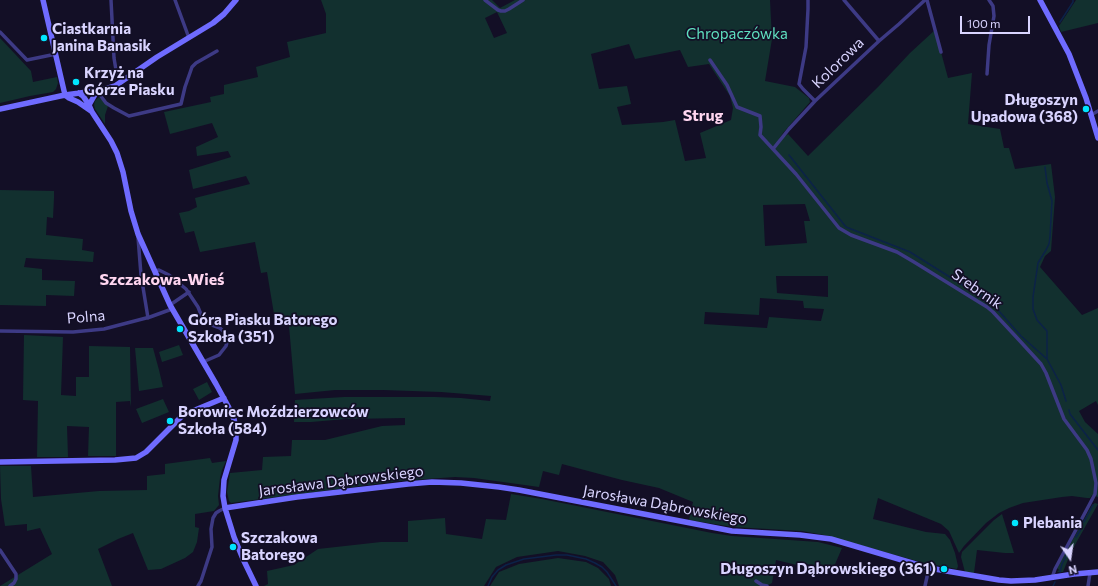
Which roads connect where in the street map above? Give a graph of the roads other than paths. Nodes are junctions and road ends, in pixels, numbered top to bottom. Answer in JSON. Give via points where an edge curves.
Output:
{"nodes":[{"id":1,"x":43,"y":0,"type":"edge"},
{"id":2,"x":111,"y":0,"type":"edge"},
{"id":3,"x":175,"y":0,"type":"edge"},
{"id":4,"x":236,"y":0,"type":"edge"},
{"id":5,"x":485,"y":0,"type":"edge"},
{"id":6,"x":523,"y":0,"type":"edge"},
{"id":7,"x":808,"y":0,"type":"edge"},
{"id":8,"x":844,"y":0,"type":"edge"},
{"id":9,"x":989,"y":0,"type":"edge"},
{"id":10,"x":1040,"y":0,"type":"edge"},
{"id":11,"x":923,"y":1,"type":"edge"},
{"id":12,"x":0,"y":32,"type":"edge"},
{"id":13,"x":189,"y":38,"type":"junction"},
{"id":14,"x":879,"y":41,"type":"junction"},
{"id":15,"x":217,"y":51,"type":"dead end"},
{"id":16,"x":941,"y":52,"type":"dead end"},
{"id":17,"x":56,"y":54,"type":"junction"},
{"id":18,"x":710,"y":60,"type":"dead end"},
{"id":19,"x":987,"y":74,"type":"dead end"},
{"id":20,"x":122,"y":82,"type":"junction"},
{"id":21,"x":97,"y":90,"type":"junction"},
{"id":22,"x":79,"y":93,"type":"junction"},
{"id":23,"x":65,"y":95,"type":"junction"},
{"id":24,"x":815,"y":101,"type":"junction"},
{"id":25,"x":78,"y":102,"type":"junction"},
{"id":26,"x":89,"y":105,"type":"junction"},
{"id":27,"x":0,"y":109,"type":"edge"},
{"id":28,"x":1098,"y":111,"type":"edge"},
{"id":29,"x":92,"y":112,"type":"junction"},
{"id":30,"x":1092,"y":115,"type":"junction"},
{"id":31,"x":1098,"y":138,"type":"edge"},
{"id":32,"x":772,"y":149,"type":"junction"},
{"id":33,"x":138,"y":234,"type":"junction"},
{"id":34,"x":155,"y":270,"type":"junction"},
{"id":35,"x":189,"y":292,"type":"junction"},
{"id":36,"x":171,"y":307,"type":"junction"},
{"id":37,"x":148,"y":318,"type":"junction"},
{"id":38,"x":0,"y":331,"type":"edge"},
{"id":39,"x":203,"y":362,"type":"junction"},
{"id":40,"x":224,"y":398,"type":"junction"},
{"id":41,"x":0,"y":462,"type":"edge"},
{"id":42,"x":1092,"y":500,"type":"junction"},
{"id":43,"x":1098,"y":502,"type":"edge"},
{"id":44,"x":225,"y":508,"type":"junction"},
{"id":45,"x":0,"y":550,"type":"edge"},
{"id":46,"x":930,"y":568,"type":"junction"},
{"id":47,"x":1098,"y":572,"type":"edge"},
{"id":48,"x":1090,"y":573,"type":"junction"},
{"id":49,"x":1052,"y":578,"type":"junction"},
{"id":50,"x":756,"y":581,"type":"dead end"},
{"id":51,"x":10,"y":586,"type":"edge"},
{"id":52,"x":198,"y":586,"type":"edge"},
{"id":53,"x":256,"y":586,"type":"edge"},
{"id":54,"x":767,"y":586,"type":"edge"},
{"id":55,"x":925,"y":586,"type":"edge"},
{"id":56,"x":1088,"y":586,"type":"edge"}],
"edges":[{"from":1,"to":17,"type":"street"},
{"from":2,"to":20,"type":"street","via":[[114,58]]},
{"from":3,"to":13,"type":"street"},
{"from":4,"to":13,"type":"street","via":[[213,23]]},
{"from":5,"to":6,"type":"street","via":[[501,11]]},
{"from":7,"to":24,"type":"street","via":[[806,46],[799,84]]},
{"from":8,"to":14,"type":"street"},
{"from":9,"to":19,"type":"street","via":[[993,6],[994,16]]},
{"from":10,"to":30,"type":"street","via":[[1069,54]]},
{"from":11,"to":14,"type":"street","name":"Kolorowa"},
{"from":11,"to":16,"type":"street","name":"Kolorowa"},
{"from":12,"to":17,"type":"street","via":[[27,60]]},
{"from":13,"to":20,"type":"street"},
{"from":14,"to":24,"type":"street","name":"Kolorowa"},
{"from":15,"to":21,"type":"street","via":[[192,67],[181,104],[129,116],[106,103]]},
{"from":17,"to":23,"type":"street"},
{"from":18,"to":32,"type":"street","name":"Srebrnik","via":[[727,85],[737,107],[760,116],[760,135]]},
{"from":20,"to":21,"type":"street"},
{"from":21,"to":22,"type":"street"},
{"from":21,"to":26,"type":"street"},
{"from":22,"to":23,"type":"street"},
{"from":22,"to":25,"type":"street"},
{"from":22,"to":26,"type":"street"},
{"from":23,"to":25,"type":"street"},
{"from":23,"to":27,"type":"street"},
{"from":24,"to":32,"type":"street","name":"Kolorowa"},
{"from":25,"to":29,"type":"street"},
{"from":26,"to":29,"type":"street"},
{"from":28,"to":30,"type":"street"},
{"from":29,"to":33,"type":"street","via":[[117,153]]},
{"from":30,"to":31,"type":"street"},
{"from":32,"to":42,"type":"street","name":"Srebrnik","via":[[796,174],[839,228],[897,252],[987,307],[1041,364],[1064,419],[1091,459],[1096,483]]},
{"from":33,"to":34,"type":"street"},
{"from":33,"to":37,"type":"street"},
{"from":34,"to":35,"type":"street","via":[[169,275]]},
{"from":34,"to":36,"type":"street"},
{"from":35,"to":36,"type":"street","name":"Polna"},
{"from":35,"to":39,"type":"street","via":[[205,320],[220,328],[228,339],[219,355]]},
{"from":36,"to":37,"type":"street","name":"Polna"},
{"from":36,"to":39,"type":"street"},
{"from":37,"to":38,"type":"street","name":"Polna","via":[[104,329],[73,332]]},
{"from":39,"to":40,"type":"street"},
{"from":40,"to":41,"type":"street","via":[[183,415],[146,452],[136,458]]},
{"from":40,"to":44,"type":"street","via":[[237,432],[224,485]]},
{"from":42,"to":43,"type":"street"},
{"from":42,"to":49,"type":"street","name":"Srebrnik"},
{"from":44,"to":46,"type":"street","name":"Jarosława Dąbrowskiego","via":[[408,484],[444,482],[480,485],[719,529],[831,539]]},
{"from":44,"to":52,"type":"street","via":[[213,518],[212,547]]},
{"from":44,"to":53,"type":"street","via":[[238,549]]},
{"from":45,"to":51,"type":"street","via":[[16,574],[16,579]]},
{"from":46,"to":49,"type":"street","name":"Jarosława Dąbrowskiego","via":[[1011,581]]},
{"from":46,"to":55,"type":"street"},
{"from":47,"to":48,"type":"street","name":"Jarosława Dąbrowskiego"},
{"from":48,"to":49,"type":"street","name":"Jarosława Dąbrowskiego"},
{"from":48,"to":56,"type":"street"},
{"from":50,"to":54,"type":"street"}]}
